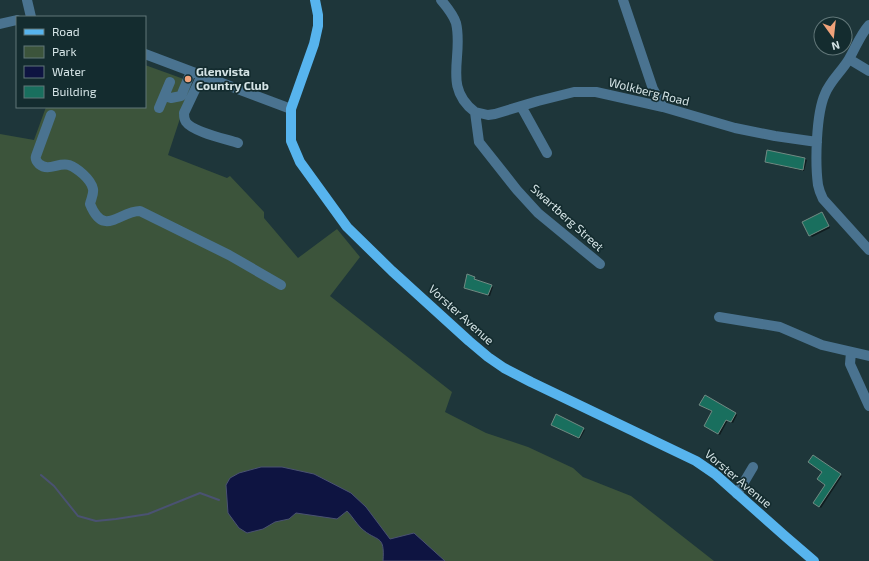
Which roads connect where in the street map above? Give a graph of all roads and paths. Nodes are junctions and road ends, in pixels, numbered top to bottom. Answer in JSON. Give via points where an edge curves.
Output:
{"nodes":[{"id":1,"x":27,"y":0,"type":"edge"},
{"id":2,"x":315,"y":0,"type":"edge"},
{"id":3,"x":441,"y":0,"type":"edge"},
{"id":4,"x":623,"y":0,"type":"edge"},
{"id":5,"x":31,"y":16,"type":"edge"},
{"id":6,"x":16,"y":20,"type":"edge"},
{"id":7,"x":0,"y":24,"type":"edge"},
{"id":8,"x":869,"y":25,"type":"edge"},
{"id":9,"x":146,"y":54,"type":"edge"},
{"id":10,"x":849,"y":59,"type":"junction"},
{"id":11,"x":869,"y":71,"type":"edge"},
{"id":12,"x":191,"y":72,"type":"junction"},
{"id":13,"x":202,"y":75,"type":"junction"},
{"id":14,"x":170,"y":82,"type":"dead end"},
{"id":15,"x":653,"y":89,"type":"junction"},
{"id":16,"x":164,"y":96,"type":"junction"},
{"id":17,"x":651,"y":104,"type":"junction"},
{"id":18,"x":521,"y":106,"type":"junction"},
{"id":19,"x":663,"y":107,"type":"junction"},
{"id":20,"x":159,"y":108,"type":"dead end"},
{"id":21,"x":291,"y":109,"type":"junction"},
{"id":22,"x":475,"y":112,"type":"junction"},
{"id":23,"x":51,"y":115,"type":"dead end"},
{"id":24,"x":817,"y":142,"type":"junction"},
{"id":25,"x":238,"y":143,"type":"dead end"},
{"id":26,"x":547,"y":154,"type":"dead end"},
{"id":27,"x":869,"y":250,"type":"edge"},
{"id":28,"x":600,"y":264,"type":"dead end"},
{"id":29,"x":281,"y":285,"type":"dead end"},
{"id":30,"x":719,"y":318,"type":"dead end"},
{"id":31,"x":851,"y":352,"type":"junction"},
{"id":32,"x":869,"y":356,"type":"edge"},
{"id":33,"x":869,"y":406,"type":"edge"},
{"id":34,"x":753,"y":467,"type":"dead end"},
{"id":35,"x":738,"y":494,"type":"junction"},
{"id":36,"x":814,"y":561,"type":"edge"}],
"edges":[{"from":1,"to":5,"type":"street"},
{"from":2,"to":21,"type":"main road","name":"Vorster Avenue","via":[[318,26]]},
{"from":3,"to":22,"type":"street","via":[[456,23],[458,91],[462,100]]},
{"from":4,"to":15,"type":"street"},
{"from":6,"to":7,"type":"street"},
{"from":8,"to":10,"type":"street"},
{"from":9,"to":12,"type":"street"},
{"from":10,"to":11,"type":"street"},
{"from":10,"to":24,"type":"street","via":[[825,93],[821,105]]},
{"from":12,"to":13,"type":"street"},
{"from":12,"to":16,"type":"street","via":[[181,96]]},
{"from":13,"to":21,"type":"street"},
{"from":13,"to":25,"type":"street","via":[[184,113],[186,123]]},
{"from":14,"to":16,"type":"street"},
{"from":15,"to":17,"type":"street"},
{"from":15,"to":19,"type":"street"},
{"from":16,"to":20,"type":"street"},
{"from":17,"to":18,"type":"street","name":"Wolkberg Road","via":[[585,92]]},
{"from":17,"to":19,"type":"street","name":"Wolkberg Road"},
{"from":18,"to":22,"type":"street","name":"Wolkberg Road","via":[[488,115]]},
{"from":18,"to":26,"type":"street"},
{"from":19,"to":24,"type":"street","name":"Wolkberg Road","via":[[735,128]]},
{"from":21,"to":35,"type":"main road","name":"Vorster Avenue","via":[[291,141],[300,162],[347,227],[478,348],[520,377],[692,458]]},
{"from":22,"to":28,"type":"street","name":"Swartberg Street","via":[[479,142],[517,190],[538,213]]},
{"from":23,"to":29,"type":"street","via":[[35,158],[45,168],[68,165],[77,169],[93,188],[90,204],[97,216],[110,221],[140,211],[229,255]]},
{"from":24,"to":27,"type":"street","via":[[818,184],[823,199]]},
{"from":30,"to":31,"type":"street","via":[[780,327],[822,345]]},
{"from":31,"to":32,"type":"street"},
{"from":31,"to":33,"type":"street","via":[[850,364]]},
{"from":34,"to":35,"type":"street"},
{"from":35,"to":36,"type":"main road","name":"Vorster Avenue"}]}
